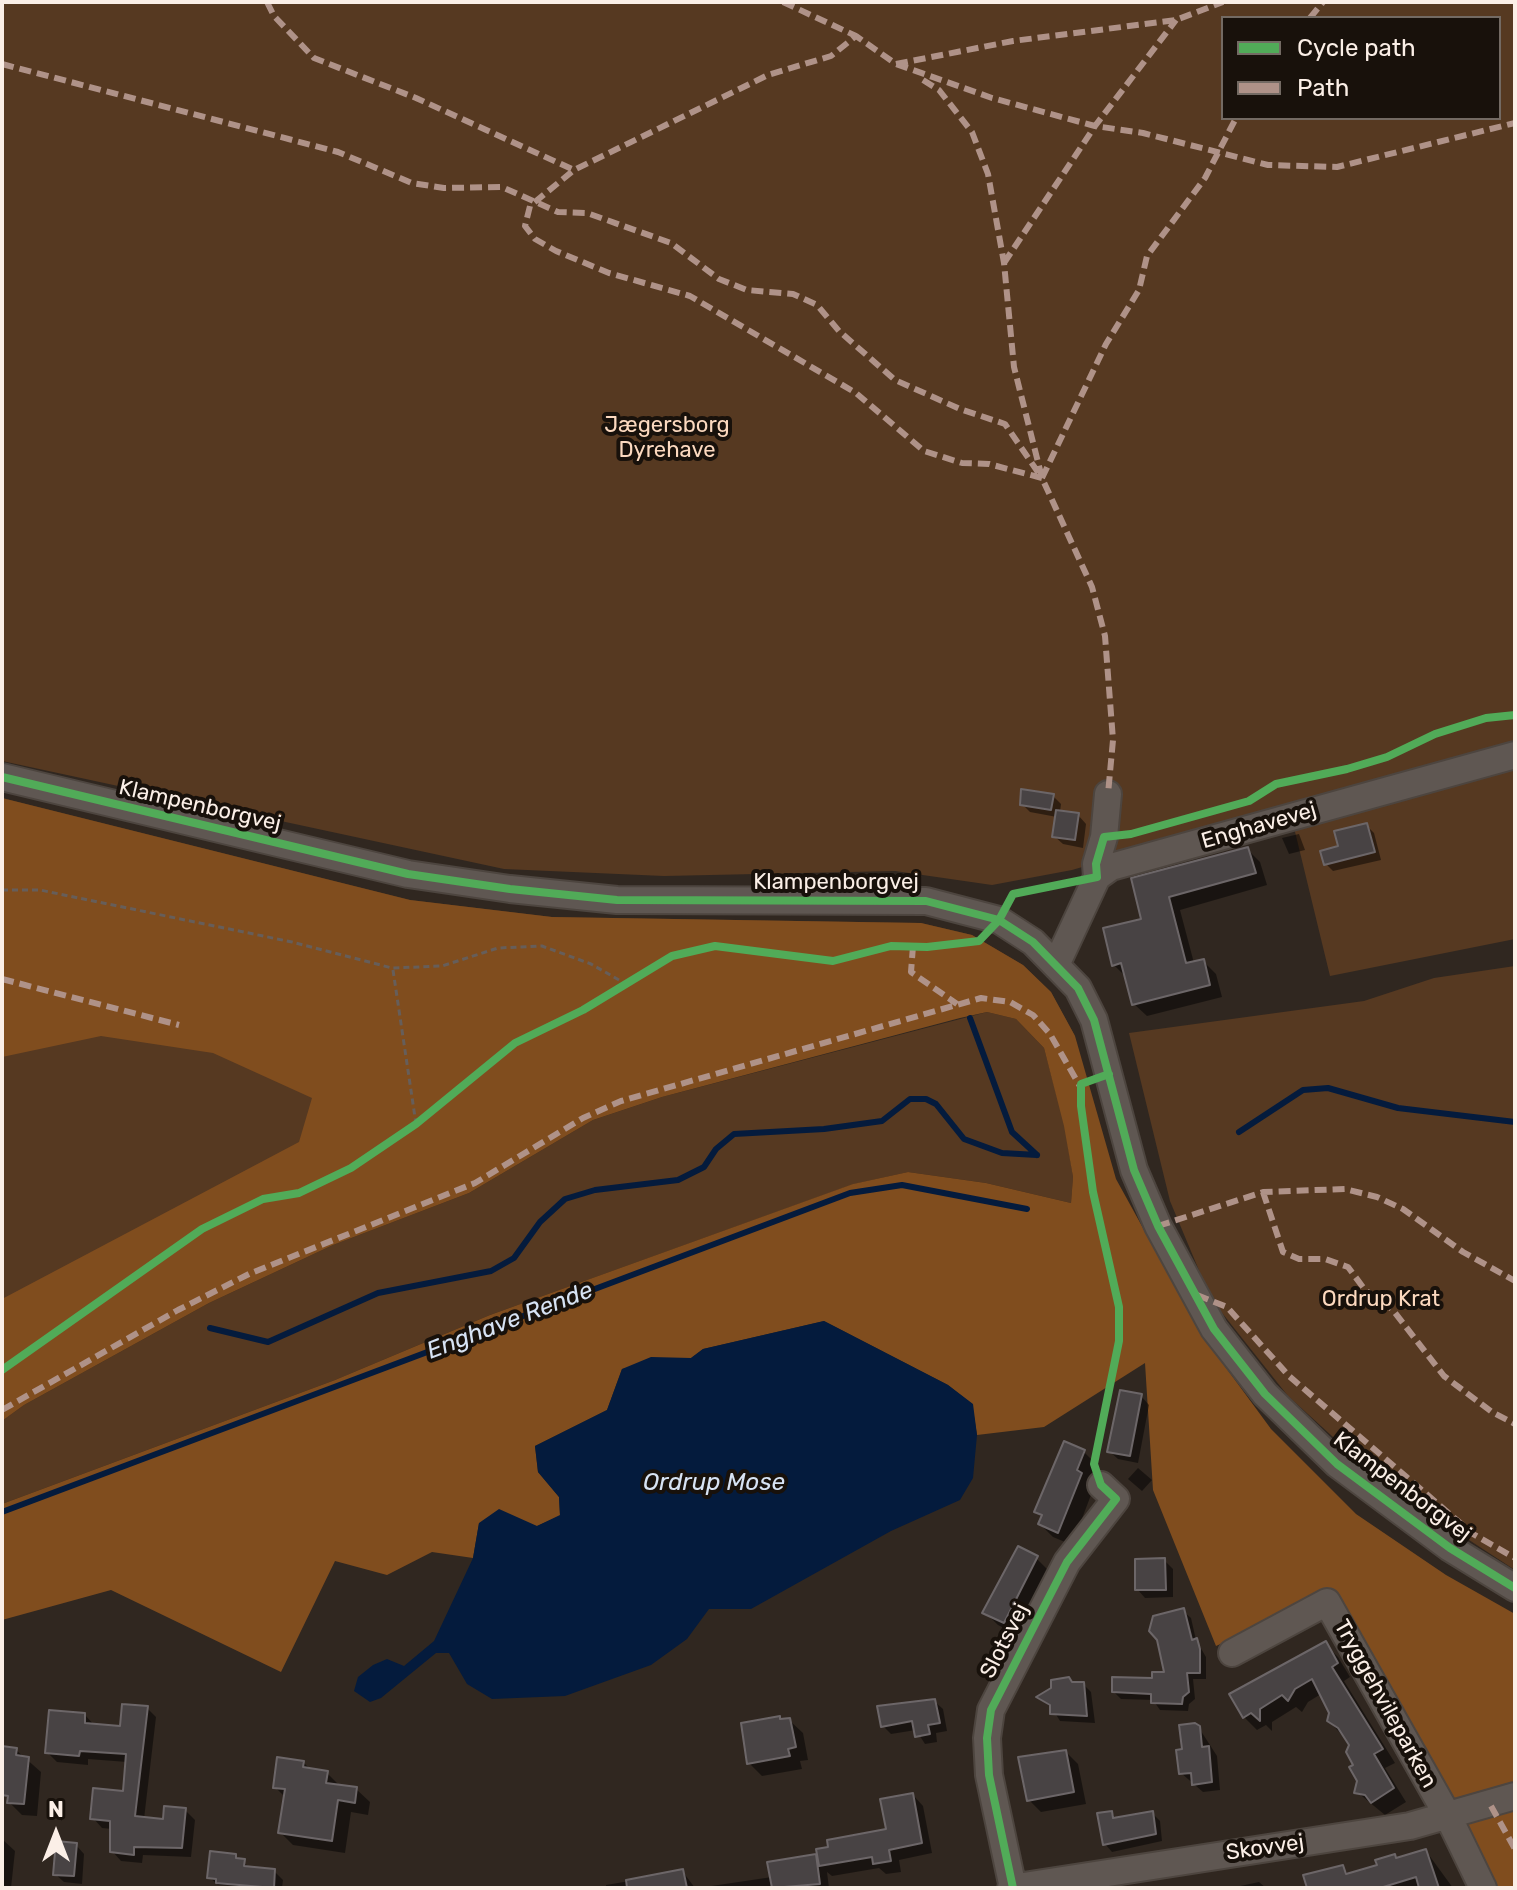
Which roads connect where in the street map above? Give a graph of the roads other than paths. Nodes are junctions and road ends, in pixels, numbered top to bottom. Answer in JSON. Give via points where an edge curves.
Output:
{"nodes":[{"id":1,"x":1515,"y":755,"type":"edge"},
{"id":2,"x":2,"y":777,"type":"edge"},
{"id":3,"x":1108,"y":794,"type":"dead end"},
{"id":4,"x":1097,"y":877,"type":"junction"},
{"id":5,"x":1057,"y":963,"type":"junction"},
{"id":6,"x":1101,"y":1485,"type":"dead end"},
{"id":7,"x":1515,"y":1588,"type":"edge"},
{"id":8,"x":1232,"y":1653,"type":"dead end"},
{"id":9,"x":1515,"y":1796,"type":"edge"},
{"id":10,"x":1449,"y":1818,"type":"junction"},
{"id":11,"x":1012,"y":1888,"type":"edge"},
{"id":12,"x":1483,"y":1888,"type":"edge"}],
"edges":[{"from":1,"to":4,"type":"street","name":"Enghavevej","via":[[1111,867]]},
{"from":2,"to":5,"type":"street","name":"Klampenborgvej","via":[[408,874],[510,889],[617,900],[926,901],[999,920]]},
{"from":3,"to":4,"type":"street"},
{"from":4,"to":5,"type":"street"},
{"from":5,"to":7,"type":"street","name":"Klampenborgvej","via":[[1078,988],[1094,1020],[1134,1170],[1214,1329],[1265,1394],[1337,1464],[1450,1548]]},
{"from":6,"to":11,"type":"street","name":"Slotsvej","via":[[1116,1499],[1067,1562],[991,1710],[989,1775]]},
{"from":8,"to":10,"type":"street","name":"Tryggehvileparken","via":[[1327,1602]]},
{"from":9,"to":10,"type":"street","name":"Skovvej"},
{"from":10,"to":11,"type":"street","name":"Skovvej"},
{"from":10,"to":12,"type":"street"}]}
